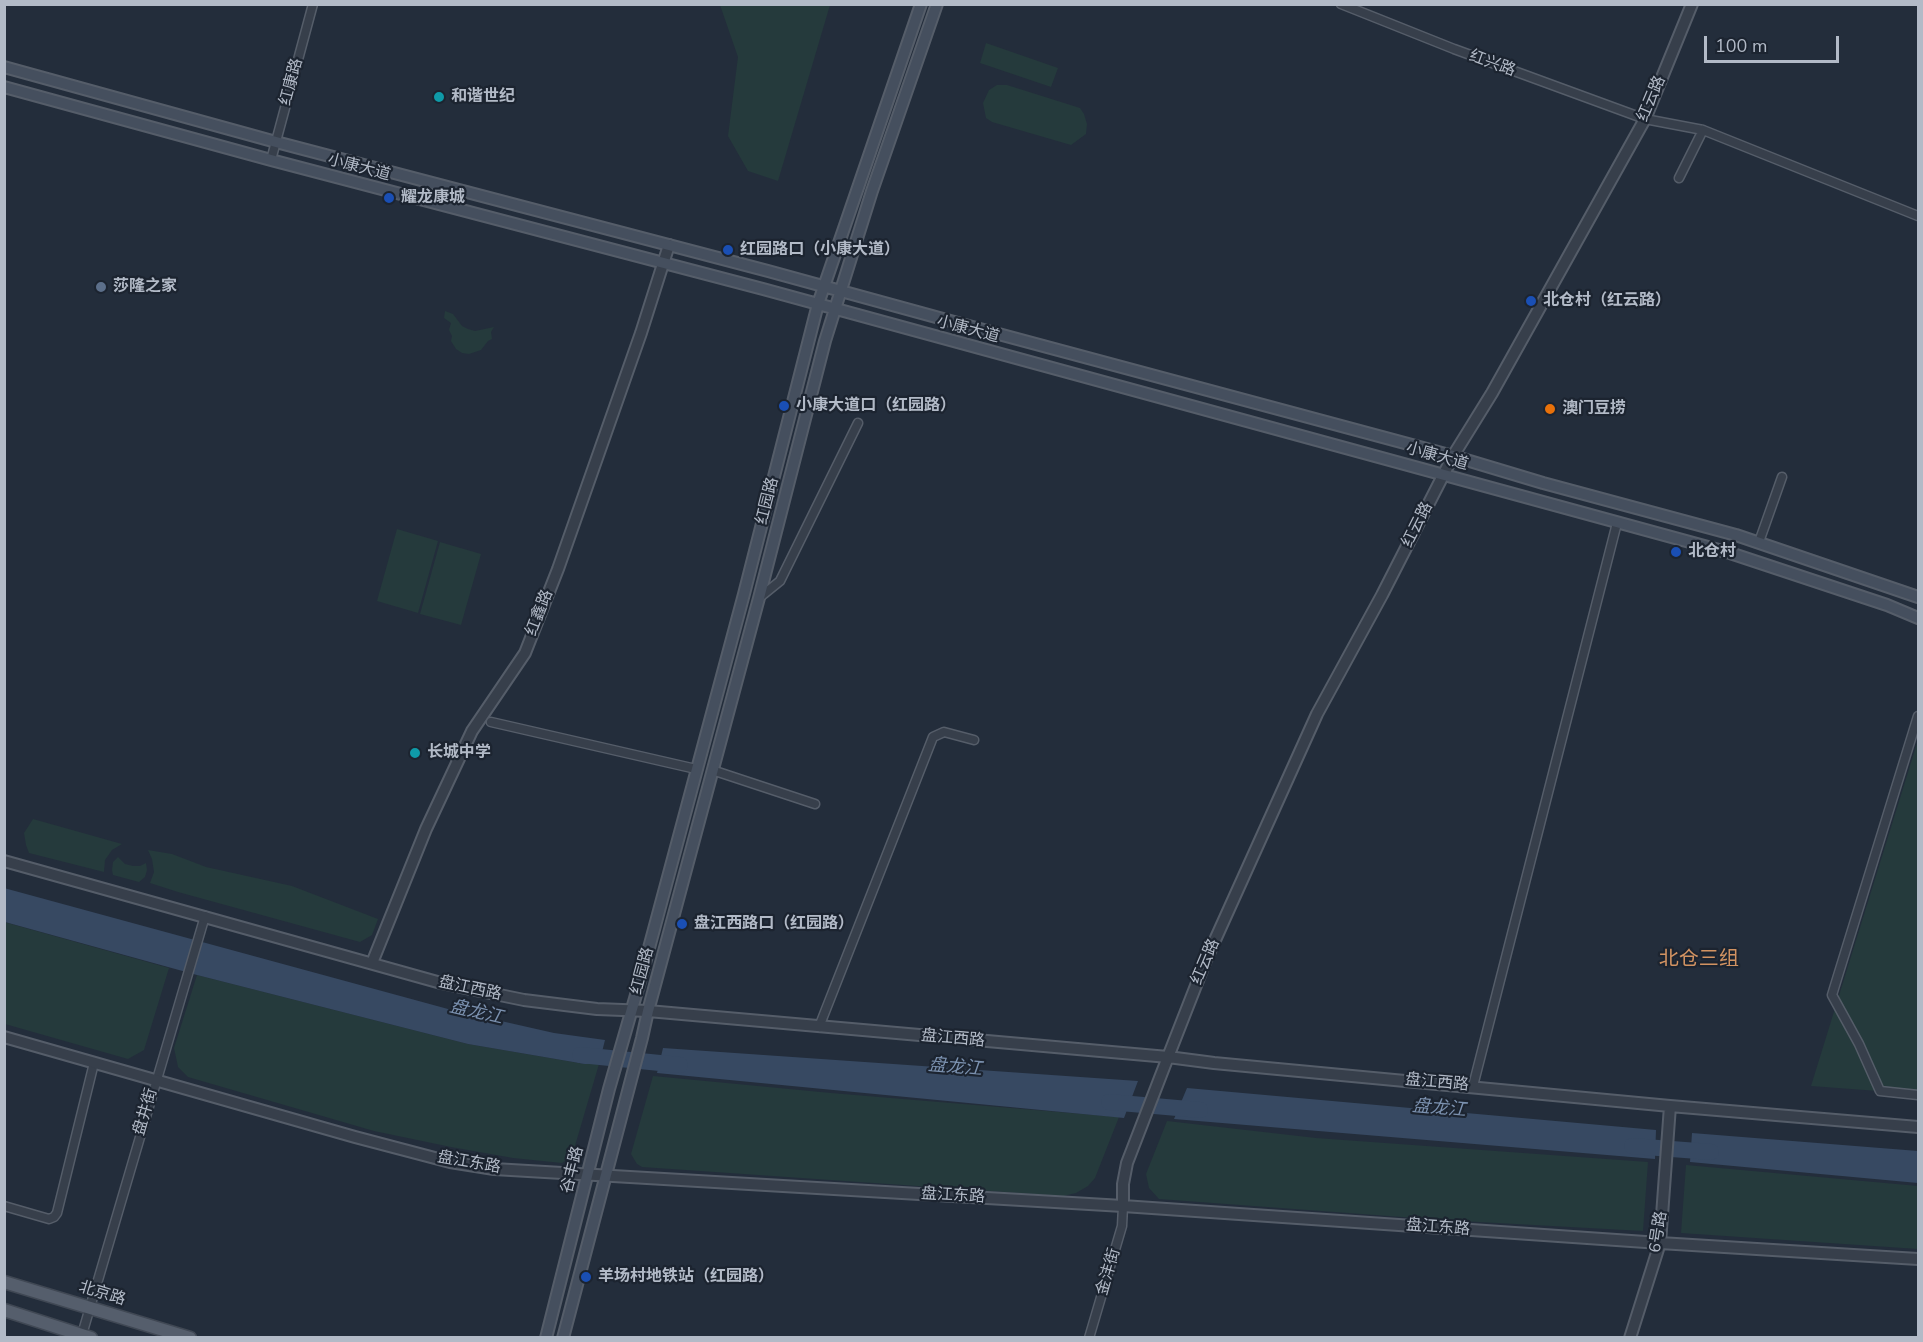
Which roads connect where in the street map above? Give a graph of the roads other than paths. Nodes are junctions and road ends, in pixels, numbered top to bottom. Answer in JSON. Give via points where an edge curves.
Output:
{"nodes":[{"id":1,"x":313,"y":4,"type":"edge"},
{"id":2,"x":921,"y":4,"type":"edge"},
{"id":3,"x":937,"y":4,"type":"edge"},
{"id":4,"x":1341,"y":4,"type":"edge"},
{"id":5,"x":1692,"y":4,"type":"edge"},
{"id":6,"x":4,"y":67,"type":"edge"},
{"id":7,"x":4,"y":87,"type":"edge"},
{"id":8,"x":1645,"y":119,"type":"junction"},
{"id":9,"x":1703,"y":130,"type":"junction"},
{"id":10,"x":276,"y":142,"type":"junction"},
{"id":11,"x":271,"y":160,"type":"junction"},
{"id":12,"x":1679,"y":178,"type":"dead end"},
{"id":13,"x":1918,"y":216,"type":"edge"},
{"id":14,"x":669,"y":245,"type":"junction"},
{"id":15,"x":664,"y":264,"type":"junction"},
{"id":16,"x":824,"y":286,"type":"junction"},
{"id":17,"x":840,"y":291,"type":"junction"},
{"id":18,"x":818,"y":304,"type":"junction"},
{"id":19,"x":836,"y":309,"type":"junction"},
{"id":20,"x":858,"y":423,"type":"dead end"},
{"id":21,"x":1453,"y":456,"type":"junction"},
{"id":22,"x":1444,"y":475,"type":"junction"},
{"id":23,"x":1782,"y":477,"type":"dead end"},
{"id":24,"x":1617,"y":523,"type":"junction"},
{"id":25,"x":1759,"y":542,"type":"junction"},
{"id":26,"x":1918,"y":597,"type":"edge"},
{"id":27,"x":759,"y":598,"type":"junction"},
{"id":28,"x":1918,"y":618,"type":"edge"},
{"id":29,"x":1918,"y":716,"type":"edge"},
{"id":30,"x":491,"y":722,"type":"dead end"},
{"id":31,"x":975,"y":740,"type":"dead end"},
{"id":32,"x":696,"y":770,"type":"junction"},
{"id":33,"x":712,"y":770,"type":"junction"},
{"id":34,"x":815,"y":804,"type":"dead end"},
{"id":35,"x":4,"y":861,"type":"edge"},
{"id":36,"x":205,"y":916,"type":"junction"},
{"id":37,"x":372,"y":963,"type":"junction"},
{"id":38,"x":632,"y":1010,"type":"junction"},
{"id":39,"x":648,"y":1011,"type":"junction"},
{"id":40,"x":819,"y":1027,"type":"junction"},
{"id":41,"x":4,"y":1037,"type":"edge"},
{"id":42,"x":1168,"y":1058,"type":"junction"},
{"id":43,"x":94,"y":1063,"type":"junction"},
{"id":44,"x":155,"y":1080,"type":"junction"},
{"id":45,"x":1473,"y":1086,"type":"junction"},
{"id":46,"x":1918,"y":1095,"type":"edge"},
{"id":47,"x":1670,"y":1106,"type":"junction"},
{"id":48,"x":1918,"y":1127,"type":"edge"},
{"id":49,"x":587,"y":1175,"type":"junction"},
{"id":50,"x":605,"y":1177,"type":"junction"},
{"id":51,"x":4,"y":1206,"type":"edge"},
{"id":52,"x":1123,"y":1206,"type":"junction"},
{"id":53,"x":1660,"y":1243,"type":"junction"},
{"id":54,"x":1918,"y":1259,"type":"edge"},
{"id":55,"x":4,"y":1282,"type":"edge"},
{"id":56,"x":90,"y":1308,"type":"junction"},
{"id":57,"x":4,"y":1310,"type":"edge"},
{"id":58,"x":85,"y":1337,"type":"edge"},
{"id":59,"x":190,"y":1338,"type":"edge"},
{"id":60,"x":546,"y":1338,"type":"edge"},
{"id":61,"x":563,"y":1338,"type":"edge"},
{"id":62,"x":1089,"y":1338,"type":"edge"},
{"id":63,"x":1630,"y":1338,"type":"edge"}],
"edges":[{"from":1,"to":10,"type":"street","name":"红康路"},
{"from":2,"to":16,"type":"main road","name":"红园路"},
{"from":3,"to":17,"type":"main road","name":"红园路"},
{"from":4,"to":8,"type":"street","name":"红兴路"},
{"from":5,"to":8,"type":"street","name":"红云路"},
{"from":6,"to":10,"type":"main road","name":"小康大道"},
{"from":7,"to":11,"type":"main road","name":"小康大道"},
{"from":8,"to":9,"type":"street","name":"红兴路"},
{"from":8,"to":21,"type":"street","name":"红云路"},
{"from":9,"to":12,"type":"street"},
{"from":9,"to":13,"type":"street","name":"红兴路"},
{"from":10,"to":11,"type":"street","name":"红康路"},
{"from":10,"to":14,"type":"main road","name":"小康大道"},
{"from":11,"to":15,"type":"main road","name":"小康大道"},
{"from":14,"to":15,"type":"street","name":"红鑫路"},
{"from":14,"to":16,"type":"main road","name":"小康大道"},
{"from":15,"to":18,"type":"main road","name":"小康大道"},
{"from":15,"to":37,"type":"street","name":"红鑫路","via":[[525,653],[472,731],[426,830]]},
{"from":16,"to":17,"type":"main road","name":"小康大道"},
{"from":16,"to":18,"type":"main road","name":"红园路"},
{"from":17,"to":19,"type":"main road","name":"红园路"},
{"from":17,"to":21,"type":"main road","name":"小康大道"},
{"from":18,"to":19,"type":"main road","name":"小康大道"},
{"from":18,"to":32,"type":"main road","name":"红园路"},
{"from":19,"to":22,"type":"main road","name":"小康大道"},
{"from":19,"to":27,"type":"main road","name":"红园路"},
{"from":20,"to":27,"type":"street","via":[[780,581]]},
{"from":21,"to":22,"type":"street","name":"红云路"},
{"from":21,"to":25,"type":"main road","name":"小康大道"},
{"from":22,"to":24,"type":"main road","name":"小康大道"},
{"from":22,"to":42,"type":"street","name":"红云路","via":[[1317,714],[1206,960]]},
{"from":23,"to":25,"type":"street"},
{"from":24,"to":28,"type":"main road","name":"小康大道","via":[[1730,553]]},
{"from":24,"to":45,"type":"street"},
{"from":25,"to":26,"type":"main road","name":"小康大道"},
{"from":27,"to":33,"type":"main road","name":"红园路"},
{"from":29,"to":46,"type":"street","via":[[1832,995],[1880,1091]]},
{"from":30,"to":32,"type":"street"},
{"from":31,"to":40,"type":"street","via":[[944,732],[933,737]]},
{"from":32,"to":38,"type":"main road","name":"红园路"},
{"from":33,"to":34,"type":"street"},
{"from":33,"to":39,"type":"main road","name":"红园路"},
{"from":35,"to":36,"type":"street","name":"盘江西路"},
{"from":36,"to":37,"type":"street","name":"盘江西路"},
{"from":36,"to":44,"type":"street","name":"盘井街"},
{"from":37,"to":38,"type":"street","name":"盘江西路","via":[[441,983],[524,1000]]},
{"from":38,"to":39,"type":"street","name":"盘江西路"},
{"from":38,"to":49,"type":"main road","name":"谷丰路"},
{"from":39,"to":40,"type":"street","name":"盘江西路"},
{"from":39,"to":50,"type":"main road","name":"谷丰路"},
{"from":40,"to":42,"type":"street","name":"盘江西路"},
{"from":41,"to":43,"type":"street","name":"盘江东路"},
{"from":42,"to":45,"type":"street","name":"盘江西路"},
{"from":42,"to":52,"type":"street","name":"红云路","via":[[1127,1163]]},
{"from":43,"to":44,"type":"street","name":"盘江东路"},
{"from":43,"to":51,"type":"street","via":[[57,1213],[49,1219]]},
{"from":44,"to":49,"type":"street","name":"盘江东路","via":[[450,1162]]},
{"from":44,"to":56,"type":"street","name":"盘井街"},
{"from":45,"to":47,"type":"street","name":"盘江西路"},
{"from":47,"to":48,"type":"street","name":"盘江西路"},
{"from":47,"to":53,"type":"street","name":"6号路"},
{"from":49,"to":50,"type":"street","name":"盘江东路"},
{"from":49,"to":60,"type":"main road","name":"谷丰路"},
{"from":50,"to":52,"type":"street","name":"盘江东路"},
{"from":50,"to":61,"type":"main road","name":"谷丰路"},
{"from":52,"to":53,"type":"street","name":"盘江东路"},
{"from":52,"to":62,"type":"street","name":"金沣街","via":[[1122,1226]]},
{"from":53,"to":54,"type":"street","name":"盘江东路"},
{"from":53,"to":63,"type":"street","name":"6号路"},
{"from":55,"to":56,"type":"main road","name":"北京路"},
{"from":56,"to":58,"type":"street","name":"盘井街"},
{"from":56,"to":59,"type":"main road","name":"北京路"},
{"from":57,"to":58,"type":"main road"}]}
